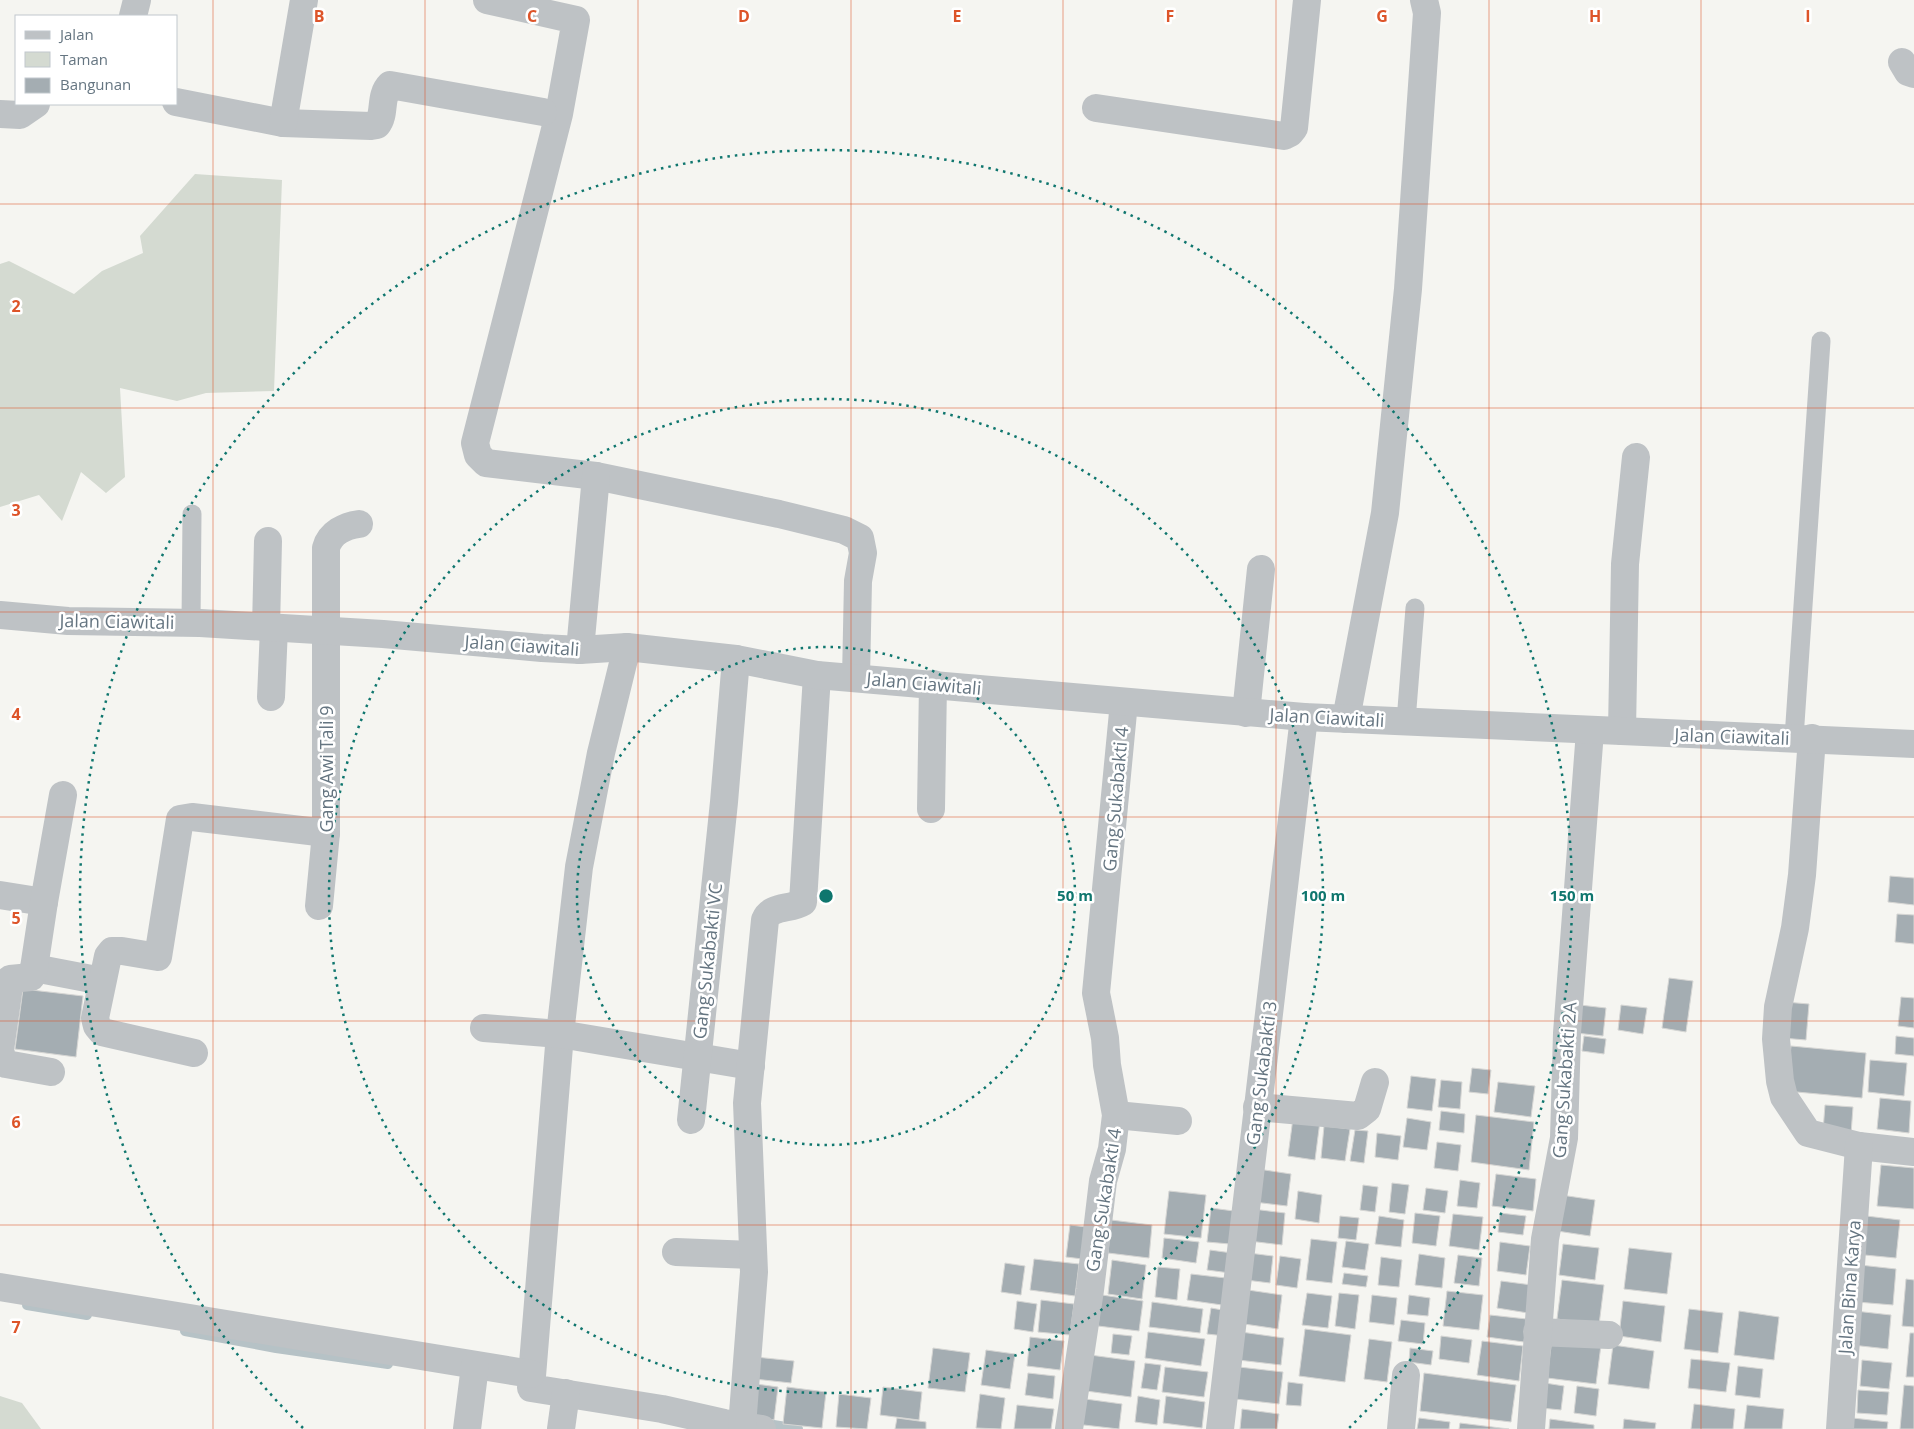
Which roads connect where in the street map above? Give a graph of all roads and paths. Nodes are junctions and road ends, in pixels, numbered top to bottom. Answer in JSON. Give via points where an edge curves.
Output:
{"nodes":[{"id":1,"x":137,"y":0,"type":"edge"},
{"id":2,"x":304,"y":0,"type":"edge"},
{"id":3,"x":487,"y":0,"type":"edge"},
{"id":4,"x":1306,"y":0,"type":"edge"},
{"id":5,"x":1424,"y":0,"type":"edge"},
{"id":6,"x":133,"y":15,"type":"edge"},
{"id":7,"x":178,"y":102,"type":"edge"},
{"id":8,"x":35,"y":105,"type":"edge"},
{"id":9,"x":1096,"y":108,"type":"dead end"},
{"id":10,"x":543,"y":112,"type":"dead end"},
{"id":11,"x":0,"y":114,"type":"edge"},
{"id":12,"x":284,"y":123,"type":"junction"},
{"id":13,"x":1821,"y":342,"type":"dead end"},
{"id":14,"x":1636,"y":457,"type":"dead end"},
{"id":15,"x":596,"y":476,"type":"junction"},
{"id":16,"x":192,"y":514,"type":"dead end"},
{"id":17,"x":359,"y":524,"type":"dead end"},
{"id":18,"x":268,"y":540,"type":"dead end"},
{"id":19,"x":1261,"y":569,"type":"dead end"},
{"id":20,"x":1415,"y":608,"type":"dead end"},
{"id":21,"x":0,"y":615,"type":"edge"},
{"id":22,"x":191,"y":623,"type":"junction"},
{"id":23,"x":270,"y":628,"type":"junction"},
{"id":24,"x":326,"y":631,"type":"junction"},
{"id":25,"x":627,"y":647,"type":"junction"},
{"id":26,"x":580,"y":650,"type":"junction"},
{"id":27,"x":736,"y":659,"type":"junction"},
{"id":28,"x":817,"y":675,"type":"junction"},
{"id":29,"x":856,"y":678,"type":"junction"},
{"id":30,"x":933,"y":684,"type":"junction"},
{"id":31,"x":271,"y":697,"type":"dead end"},
{"id":32,"x":1124,"y":702,"type":"junction"},
{"id":33,"x":1246,"y":713,"type":"junction"},
{"id":34,"x":1304,"y":717,"type":"junction"},
{"id":35,"x":1346,"y":718,"type":"junction"},
{"id":36,"x":1406,"y":721,"type":"junction"},
{"id":37,"x":1590,"y":731,"type":"junction"},
{"id":38,"x":1622,"y":732,"type":"junction"},
{"id":39,"x":1803,"y":738,"type":"junction"},
{"id":40,"x":1914,"y":744,"type":"edge"},
{"id":41,"x":63,"y":795,"type":"dead end"},
{"id":42,"x":931,"y":809,"type":"dead end"},
{"id":43,"x":326,"y":833,"type":"junction"},
{"id":44,"x":0,"y":895,"type":"edge"},
{"id":45,"x":44,"y":902,"type":"junction"},
{"id":46,"x":319,"y":906,"type":"dead end"},
{"id":47,"x":34,"y":968,"type":"junction"},
{"id":48,"x":102,"y":981,"type":"junction"},
{"id":49,"x":484,"y":1028,"type":"dead end"},
{"id":50,"x":560,"y":1034,"type":"junction"},
{"id":51,"x":194,"y":1052,"type":"dead end"},
{"id":52,"x":698,"y":1057,"type":"junction"},
{"id":53,"x":751,"y":1066,"type":"junction"},
{"id":54,"x":51,"y":1072,"type":"dead end"},
{"id":55,"x":1374,"y":1082,"type":"dead end"},
{"id":56,"x":1257,"y":1108,"type":"junction"},
{"id":57,"x":1116,"y":1115,"type":"junction"},
{"id":58,"x":691,"y":1120,"type":"dead end"},
{"id":59,"x":1178,"y":1121,"type":"dead end"},
{"id":60,"x":1858,"y":1146,"type":"junction"},
{"id":61,"x":1914,"y":1152,"type":"edge"},
{"id":62,"x":676,"y":1252,"type":"dead end"},
{"id":63,"x":752,"y":1256,"type":"junction"},
{"id":64,"x":0,"y":1287,"type":"edge"},
{"id":65,"x":1537,"y":1332,"type":"junction"},
{"id":66,"x":1609,"y":1335,"type":"dead end"},
{"id":67,"x":475,"y":1366,"type":"junction"},
{"id":68,"x":531,"y":1374,"type":"junction"},
{"id":69,"x":1406,"y":1375,"type":"dead end"},
{"id":70,"x":566,"y":1393,"type":"junction"},
{"id":71,"x":738,"y":1427,"type":"edge"},
{"id":72,"x":467,"y":1429,"type":"edge"},
{"id":73,"x":561,"y":1429,"type":"edge"},
{"id":74,"x":1069,"y":1429,"type":"edge"},
{"id":75,"x":1220,"y":1429,"type":"edge"},
{"id":76,"x":1401,"y":1429,"type":"edge"},
{"id":77,"x":1531,"y":1429,"type":"edge"},
{"id":78,"x":1840,"y":1429,"type":"edge"}],
"edges":[{"from":1,"to":6,"type":"street"},
{"from":2,"to":12,"type":"street"},
{"from":3,"to":15,"type":"street","via":[[576,20],[559,114],[475,443],[478,455],[486,463]]},
{"from":4,"to":9,"type":"street","via":[[1294,128],[1290,133],[1284,136]]},
{"from":5,"to":35,"type":"street","via":[[1427,13],[1408,289],[1386,512]]},
{"from":7,"to":12,"type":"street"},
{"from":8,"to":11,"type":"street","via":[[20,115]]},
{"from":10,"to":12,"type":"street","via":[[390,85],[385,90],[380,120],[376,125]]},
{"from":13,"to":39,"type":"lane"},
{"from":14,"to":38,"type":"street","via":[[1625,564]]},
{"from":15,"to":26,"type":"street"},
{"from":15,"to":29,"type":"street","via":[[779,514],[844,530],[860,538],[863,553],[858,581]]},
{"from":16,"to":22,"type":"lane"},
{"from":17,"to":24,"type":"street","name":"Gang Awi Tali 9","via":[[340,530],[326,548]]},
{"from":18,"to":23,"type":"street"},
{"from":19,"to":33,"type":"street"},
{"from":20,"to":36,"type":"lane"},
{"from":21,"to":22,"type":"street","name":"Jalan Ciawitali","via":[[68,621]]},
{"from":22,"to":23,"type":"street","name":"Jalan Ciawitali"},
{"from":23,"to":24,"type":"street","name":"Jalan Ciawitali"},
{"from":23,"to":31,"type":"street"},
{"from":24,"to":26,"type":"street","name":"Jalan Ciawitali"},
{"from":24,"to":43,"type":"street","name":"Gang Awi Tali 9"},
{"from":25,"to":26,"type":"street","name":"Jalan Ciawitali"},
{"from":25,"to":27,"type":"street","name":"Jalan Ciawitali"},
{"from":25,"to":50,"type":"street","via":[[578,867]]},
{"from":27,"to":28,"type":"street","name":"Jalan Ciawitali"},
{"from":27,"to":52,"type":"street","name":"Gang Sukabakti VC"},
{"from":28,"to":29,"type":"street","name":"Jalan Ciawitali"},
{"from":28,"to":53,"type":"street","via":[[803,902],[774,910],[765,920]]},
{"from":29,"to":30,"type":"street","name":"Jalan Ciawitali"},
{"from":30,"to":32,"type":"street","name":"Jalan Ciawitali"},
{"from":30,"to":42,"type":"street"},
{"from":32,"to":33,"type":"street","name":"Jalan Ciawitali"},
{"from":32,"to":57,"type":"street","name":"Gang Sukabakti 4","via":[[1096,993]]},
{"from":33,"to":34,"type":"street","name":"Jalan Ciawitali"},
{"from":34,"to":35,"type":"street","name":"Jalan Ciawitali"},
{"from":34,"to":56,"type":"street","name":"Gang Sukabakti 3"},
{"from":35,"to":36,"type":"street","name":"Jalan Ciawitali"},
{"from":36,"to":37,"type":"street","name":"Jalan Ciawitali"},
{"from":37,"to":38,"type":"street","name":"Jalan Ciawitali"},
{"from":37,"to":65,"type":"street","name":"Gang Sukabakti 2A","via":[[1567,1033],[1564,1138],[1545,1239]]},
{"from":38,"to":39,"type":"street","name":"Jalan Ciawitali"},
{"from":39,"to":40,"type":"street","name":"Jalan Ciawitali"},
{"from":39,"to":60,"type":"street","via":[[1802,875],[1795,928],[1778,1007],[1776,1039],[1780,1081],[1784,1096],[1808,1133]]},
{"from":41,"to":45,"type":"street"},
{"from":43,"to":46,"type":"street","name":"Gang Awi Tali 9"},
{"from":43,"to":48,"type":"street","via":[[192,817],[180,819],[158,957],[112,951]]},
{"from":44,"to":45,"type":"street"},
{"from":45,"to":47,"type":"street"},
{"from":47,"to":48,"type":"street"},
{"from":47,"to":54,"type":"street","via":[[31,977],[10,979],[0,1050],[6,1064]]},
{"from":48,"to":51,"type":"street","via":[[95,1018],[102,1032]]},
{"from":49,"to":50,"type":"street"},
{"from":50,"to":52,"type":"street"},
{"from":50,"to":68,"type":"street"},
{"from":52,"to":53,"type":"street"},
{"from":52,"to":58,"type":"street","name":"Gang Sukabakti VC"},
{"from":53,"to":63,"type":"street","via":[[747,1103]]},
{"from":55,"to":56,"type":"street","via":[[1367,1109],[1358,1116]]},
{"from":56,"to":75,"type":"street","name":"Gang Sukabakti 3"},
{"from":57,"to":59,"type":"street"},
{"from":57,"to":74,"type":"street","name":"Gang Sukabakti 4","via":[[1112,1149],[1103,1181]]},
{"from":60,"to":61,"type":"street"},
{"from":60,"to":78,"type":"street","name":"Jalan Bina Karya"},
{"from":62,"to":63,"type":"street"},
{"from":63,"to":71,"type":"street","via":[[754,1272]]},
{"from":64,"to":67,"type":"street"},
{"from":65,"to":66,"type":"street"},
{"from":65,"to":77,"type":"street","name":"Gang Sukabakti 2A"},
{"from":67,"to":68,"type":"street"},
{"from":67,"to":72,"type":"street"},
{"from":68,"to":70,"type":"street","via":[[531,1388]]},
{"from":69,"to":76,"type":"street"},
{"from":70,"to":71,"type":"street","via":[[662,1409]]},
{"from":70,"to":73,"type":"street"}]}
